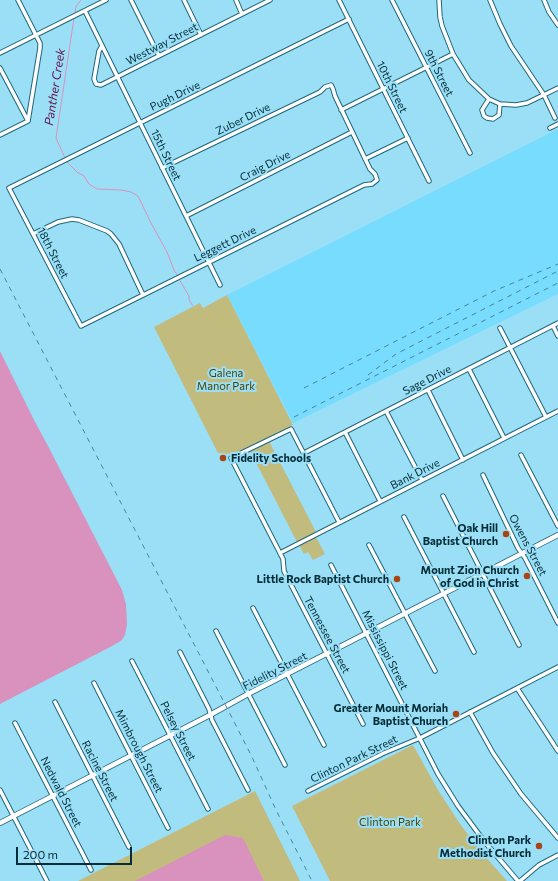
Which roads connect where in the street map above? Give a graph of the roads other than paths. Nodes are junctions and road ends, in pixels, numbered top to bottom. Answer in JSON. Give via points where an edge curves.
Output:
{"nodes":[{"id":1,"x":18,"y":0,"type":"edge"},
{"id":2,"x":106,"y":0,"type":"edge"},
{"id":3,"x":131,"y":0,"type":"edge"},
{"id":4,"x":184,"y":0,"type":"edge"},
{"id":5,"x":236,"y":0,"type":"edge"},
{"id":6,"x":270,"y":0,"type":"edge"},
{"id":7,"x":340,"y":0,"type":"edge"},
{"id":8,"x":392,"y":0,"type":"edge"},
{"id":9,"x":439,"y":0,"type":"edge"},
{"id":10,"x":490,"y":0,"type":"edge"},
{"id":11,"x":544,"y":0,"type":"edge"},
{"id":12,"x":85,"y":11,"type":"junction"},
{"id":13,"x":242,"y":14,"type":"junction"},
{"id":14,"x":349,"y":20,"type":"junction"},
{"id":15,"x":558,"y":25,"type":"edge"},
{"id":16,"x":36,"y":35,"type":"junction"},
{"id":17,"x":201,"y":35,"type":"junction"},
{"id":18,"x":102,"y":46,"type":"junction"},
{"id":19,"x":0,"y":53,"type":"edge"},
{"id":20,"x":453,"y":54,"type":"junction"},
{"id":21,"x":159,"y":56,"type":"junction"},
{"id":22,"x":426,"y":67,"type":"junction"},
{"id":23,"x":0,"y":68,"type":"edge"},
{"id":24,"x":117,"y":76,"type":"junction"},
{"id":25,"x":558,"y":88,"type":"edge"},
{"id":26,"x":383,"y":89,"type":"junction"},
{"id":27,"x":544,"y":95,"type":"junction"},
{"id":28,"x":489,"y":99,"type":"junction"},
{"id":29,"x":500,"y":104,"type":"junction"},
{"id":30,"x":341,"y":110,"type":"junction"},
{"id":31,"x":555,"y":118,"type":"dead end"},
{"id":32,"x":28,"y":121,"type":"junction"},
{"id":33,"x":140,"y":123,"type":"junction"},
{"id":34,"x":558,"y":124,"type":"edge"},
{"id":35,"x":550,"y":128,"type":"dead end"},
{"id":36,"x":352,"y":132,"type":"junction"},
{"id":37,"x":0,"y":135,"type":"edge"},
{"id":38,"x":408,"y":138,"type":"junction"},
{"id":39,"x":470,"y":153,"type":"dead end"},
{"id":40,"x":365,"y":158,"type":"junction"},
{"id":41,"x":162,"y":168,"type":"junction"},
{"id":42,"x":429,"y":181,"type":"dead end"},
{"id":43,"x":10,"y":188,"type":"joint"},
{"id":44,"x":186,"y":216,"type":"junction"},
{"id":45,"x":33,"y":234,"type":"junction"},
{"id":46,"x":209,"y":262,"type":"junction"},
{"id":47,"x":220,"y":285,"type":"dead end"},
{"id":48,"x":143,"y":295,"type":"junction"},
{"id":49,"x":558,"y":323,"type":"edge"},
{"id":50,"x":80,"y":326,"type":"joint"},
{"id":51,"x":553,"y":326,"type":"junction"},
{"id":52,"x":500,"y":328,"type":"dead end"},
{"id":53,"x":558,"y":336,"type":"edge"},
{"id":54,"x":511,"y":348,"type":"junction"},
{"id":55,"x":469,"y":369,"type":"junction"},
{"id":56,"x":428,"y":390,"type":"junction"},
{"id":57,"x":386,"y":411,"type":"junction"},
{"id":58,"x":558,"y":411,"type":"edge"},
{"id":59,"x":546,"y":417,"type":"junction"},
{"id":60,"x":345,"y":432,"type":"junction"},
{"id":61,"x":504,"y":438,"type":"junction"},
{"id":62,"x":304,"y":453,"type":"junction"},
{"id":63,"x":521,"y":455,"type":"dead end"},
{"id":64,"x":463,"y":460,"type":"junction"},
{"id":65,"x":483,"y":475,"type":"dead end"},
{"id":66,"x":422,"y":480,"type":"junction"},
{"id":67,"x":443,"y":496,"type":"dead end"},
{"id":68,"x":380,"y":501,"type":"junction"},
{"id":69,"x":404,"y":516,"type":"dead end"},
{"id":70,"x":339,"y":522,"type":"junction"},
{"id":71,"x":558,"y":526,"type":"edge"},
{"id":72,"x":558,"y":535,"type":"edge"},
{"id":73,"x":369,"y":545,"type":"dead end"},
{"id":74,"x":280,"y":553,"type":"junction"},
{"id":75,"x":522,"y":553,"type":"junction"},
{"id":76,"x":331,"y":565,"type":"dead end"},
{"id":77,"x":483,"y":573,"type":"junction"},
{"id":78,"x":444,"y":593,"type":"junction"},
{"id":79,"x":253,"y":608,"type":"dead end"},
{"id":80,"x":405,"y":614,"type":"junction"},
{"id":81,"x":558,"y":623,"type":"edge"},
{"id":82,"x":216,"y":631,"type":"dead end"},
{"id":83,"x":366,"y":634,"type":"junction"},
{"id":84,"x":519,"y":645,"type":"dead end"},
{"id":85,"x":180,"y":652,"type":"dead end"},
{"id":86,"x":474,"y":652,"type":"dead end"},
{"id":87,"x":327,"y":654,"type":"junction"},
{"id":88,"x":132,"y":661,"type":"dead end"},
{"id":89,"x":558,"y":667,"type":"edge"},
{"id":90,"x":435,"y":671,"type":"dead end"},
{"id":91,"x":287,"y":674,"type":"junction"},
{"id":92,"x":94,"y":683,"type":"dead end"},
{"id":93,"x":518,"y":688,"type":"junction"},
{"id":94,"x":248,"y":694,"type":"junction"},
{"id":95,"x":55,"y":702,"type":"dead end"},
{"id":96,"x":470,"y":712,"type":"junction"},
{"id":97,"x":210,"y":715,"type":"junction"},
{"id":98,"x":16,"y":723,"type":"dead end"},
{"id":99,"x":363,"y":724,"type":"dead end"},
{"id":100,"x":170,"y":735,"type":"junction"},
{"id":101,"x":420,"y":738,"type":"junction"},
{"id":102,"x":324,"y":745,"type":"dead end"},
{"id":103,"x":558,"y":751,"type":"edge"},
{"id":104,"x":131,"y":755,"type":"junction"},
{"id":105,"x":285,"y":765,"type":"dead end"},
{"id":106,"x":92,"y":776,"type":"junction"},
{"id":107,"x":0,"y":790,"type":"edge"},
{"id":108,"x":248,"y":790,"type":"dead end"},
{"id":109,"x":308,"y":791,"type":"dead end"},
{"id":110,"x":52,"y":796,"type":"junction"},
{"id":111,"x":208,"y":809,"type":"dead end"},
{"id":112,"x":14,"y":816,"type":"junction"},
{"id":113,"x":0,"y":823,"type":"edge"},
{"id":114,"x":168,"y":828,"type":"dead end"},
{"id":115,"x":558,"y":838,"type":"edge"},
{"id":116,"x":129,"y":847,"type":"dead end"},
{"id":117,"x":558,"y":855,"type":"edge"},
{"id":118,"x":91,"y":870,"type":"dead end"},
{"id":119,"x":47,"y":881,"type":"edge"},
{"id":120,"x":519,"y":881,"type":"edge"}],
"edges":[{"from":1,"to":16,"type":"street"},
{"from":2,"to":12,"type":"street"},
{"from":3,"to":21,"type":"street"},
{"from":4,"to":17,"type":"street"},
{"from":5,"to":13,"type":"street"},
{"from":6,"to":13,"type":"street","name":"Westway Street"},
{"from":7,"to":14,"type":"street","name":"10th Street"},
{"from":8,"to":22,"type":"street","name":"9th Street"},
{"from":9,"to":20,"type":"street","via":[[441,22]]},
{"from":10,"to":27,"type":"street","via":[[511,46]]},
{"from":11,"to":15,"type":"street"},
{"from":12,"to":16,"type":"street"},
{"from":12,"to":18,"type":"street","name":"15th Street"},
{"from":13,"to":17,"type":"street","name":"Westway Street"},
{"from":14,"to":26,"type":"street","name":"10th Street"},
{"from":14,"to":33,"type":"street","name":"Pugh Drive"},
{"from":16,"to":19,"type":"street"},
{"from":16,"to":32,"type":"street","via":[[40,48]]},
{"from":17,"to":21,"type":"street","name":"Westway Street"},
{"from":18,"to":24,"type":"street","name":"15th Street"},
{"from":18,"to":24,"type":"street","name":"Westway Street","via":[[94,79],[96,84]]},
{"from":20,"to":22,"type":"street"},
{"from":20,"to":28,"type":"street","via":[[469,80]]},
{"from":21,"to":24,"type":"street","name":"Westway Street"},
{"from":22,"to":26,"type":"street"},
{"from":22,"to":39,"type":"street","name":"9th Street"},
{"from":23,"to":32,"type":"street"},
{"from":24,"to":33,"type":"street","name":"15th Street"},
{"from":25,"to":27,"type":"street"},
{"from":26,"to":30,"type":"street"},
{"from":26,"to":38,"type":"street","name":"10th Street"},
{"from":27,"to":29,"type":"street","via":[[527,104]]},
{"from":27,"to":31,"type":"street"},
{"from":28,"to":29,"type":"street"},
{"from":28,"to":29,"type":"street","via":[[482,110],[487,118],[496,117]]},
{"from":30,"to":36,"type":"street"},
{"from":30,"to":41,"type":"street","name":"Zuber Drive","via":[[331,85]]},
{"from":32,"to":37,"type":"street"},
{"from":33,"to":41,"type":"street","name":"15th Street"},
{"from":33,"to":43,"type":"street","name":"Pugh Drive"},
{"from":34,"to":35,"type":"street"},
{"from":36,"to":40,"type":"street"},
{"from":36,"to":44,"type":"street","name":"Craig Drive"},
{"from":38,"to":40,"type":"street"},
{"from":38,"to":42,"type":"street","name":"10th Street"},
{"from":40,"to":46,"type":"street","name":"Leggett Drive","via":[[378,180]]},
{"from":41,"to":44,"type":"street","name":"15th Street"},
{"from":43,"to":45,"type":"street","name":"18th Street"},
{"from":44,"to":46,"type":"street","name":"15th Street"},
{"from":45,"to":48,"type":"street","via":[[58,222],[72,219],[107,231],[119,244]]},
{"from":45,"to":50,"type":"street","name":"18th Street"},
{"from":46,"to":47,"type":"street","name":"15th Street"},
{"from":46,"to":48,"type":"street","name":"Leggett Drive"},
{"from":48,"to":50,"type":"street","name":"Leggett Drive"},
{"from":49,"to":51,"type":"street","name":"Sage Drive"},
{"from":51,"to":53,"type":"street"},
{"from":51,"to":54,"type":"street","name":"Sage Drive"},
{"from":52,"to":54,"type":"street"},
{"from":54,"to":55,"type":"street","name":"Sage Drive"},
{"from":54,"to":59,"type":"street"},
{"from":55,"to":56,"type":"street","name":"Sage Drive"},
{"from":55,"to":61,"type":"street"},
{"from":56,"to":57,"type":"street","name":"Sage Drive"},
{"from":56,"to":64,"type":"street"},
{"from":57,"to":60,"type":"street","name":"Sage Drive"},
{"from":57,"to":66,"type":"street"},
{"from":58,"to":59,"type":"street","name":"Bank Drive"},
{"from":59,"to":61,"type":"street","name":"Bank Drive"},
{"from":60,"to":62,"type":"street","name":"Sage Drive"},
{"from":60,"to":68,"type":"street"},
{"from":61,"to":64,"type":"street","name":"Bank Drive"},
{"from":62,"to":70,"type":"street"},
{"from":62,"to":74,"type":"street","name":"Tennessee Street","via":[[292,429],[231,458]]},
{"from":63,"to":71,"type":"street"},
{"from":64,"to":66,"type":"street","name":"Bank Drive"},
{"from":65,"to":75,"type":"street","name":"Owens Street"},
{"from":66,"to":68,"type":"street","name":"Bank Drive"},
{"from":67,"to":77,"type":"street"},
{"from":68,"to":70,"type":"street","name":"Bank Drive"},
{"from":69,"to":78,"type":"street"},
{"from":70,"to":74,"type":"street","name":"Bank Drive"},
{"from":72,"to":75,"type":"main road","name":"Fidelity Street"},
{"from":73,"to":80,"type":"street"},
{"from":74,"to":87,"type":"street","name":"Tennessee Street","via":[[284,571]]},
{"from":75,"to":77,"type":"main road","name":"Fidelity Street"},
{"from":75,"to":81,"type":"street","name":"Owens Street"},
{"from":76,"to":83,"type":"street","name":"Mississippi Street"},
{"from":77,"to":78,"type":"main road","name":"Fidelity Street"},
{"from":77,"to":84,"type":"street"},
{"from":78,"to":80,"type":"main road","name":"Fidelity Street"},
{"from":78,"to":86,"type":"street"},
{"from":79,"to":91,"type":"street"},
{"from":80,"to":83,"type":"main road","name":"Fidelity Street"},
{"from":80,"to":90,"type":"street"},
{"from":82,"to":94,"type":"street"},
{"from":83,"to":87,"type":"main road","name":"Fidelity Street"},
{"from":83,"to":101,"type":"street","name":"Mississippi Street"},
{"from":85,"to":97,"type":"street"},
{"from":87,"to":91,"type":"main road","name":"Fidelity Street"},
{"from":87,"to":99,"type":"street","name":"Tennessee Street"},
{"from":88,"to":100,"type":"street","name":"Pelsey Street"},
{"from":89,"to":93,"type":"street","name":"Clinton Park Street"},
{"from":91,"to":94,"type":"main road","name":"Fidelity Street"},
{"from":91,"to":102,"type":"street"},
{"from":92,"to":104,"type":"street","name":"Mimbrough Street"},
{"from":93,"to":96,"type":"street","name":"Clinton Park Street"},
{"from":93,"to":103,"type":"street"},
{"from":94,"to":97,"type":"main road","name":"Fidelity Street"},
{"from":94,"to":105,"type":"street"},
{"from":95,"to":106,"type":"street","name":"Racine Street"},
{"from":96,"to":101,"type":"street","name":"Clinton Park Street"},
{"from":96,"to":115,"type":"street","via":[[493,753],[521,794]]},
{"from":97,"to":100,"type":"main road","name":"Fidelity Street"},
{"from":97,"to":108,"type":"street"},
{"from":98,"to":110,"type":"street","name":"Nedwald Street"},
{"from":100,"to":104,"type":"main road","name":"Fidelity Street"},
{"from":100,"to":111,"type":"street","name":"Pelsey Street"},
{"from":101,"to":109,"type":"street","name":"Clinton Park Street","via":[[384,752]]},
{"from":101,"to":120,"type":"street","name":"Mississippi Street","via":[[458,806]]},
{"from":104,"to":106,"type":"main road","name":"Fidelity Street"},
{"from":104,"to":114,"type":"street","name":"Mimbrough Street"},
{"from":106,"to":110,"type":"main road","name":"Fidelity Street"},
{"from":106,"to":116,"type":"street","name":"Racine Street"},
{"from":107,"to":112,"type":"street"},
{"from":110,"to":112,"type":"main road","name":"Fidelity Street"},
{"from":110,"to":118,"type":"street","name":"Nedwald Street"},
{"from":112,"to":113,"type":"main road","name":"Fidelity Street"},
{"from":112,"to":119,"type":"street"},
{"from":117,"to":120,"type":"street","via":[[539,865]]}]}
